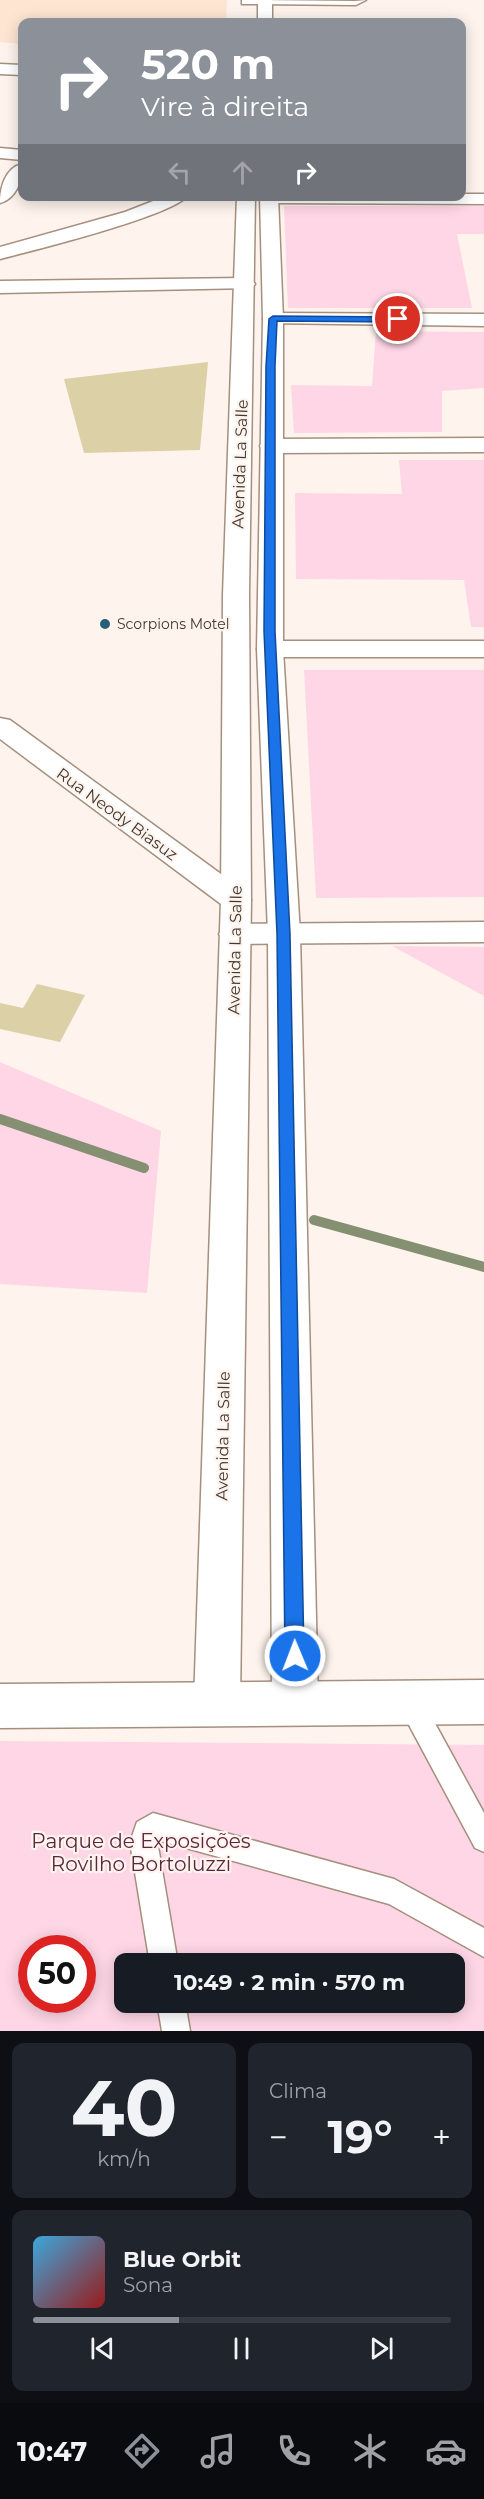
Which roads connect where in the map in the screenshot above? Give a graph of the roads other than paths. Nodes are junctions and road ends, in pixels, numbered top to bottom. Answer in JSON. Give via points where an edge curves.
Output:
{"nodes":[{"id":1,"x":362,"y":0,"type":"edge"},
{"id":2,"x":304,"y":1,"type":"edge"},
{"id":3,"x":245,"y":6,"type":"edge"},
{"id":4,"x":265,"y":10,"type":"edge"},
{"id":5,"x":0,"y":69,"type":"edge"},
{"id":6,"x":18,"y":70,"type":"edge"},
{"id":7,"x":0,"y":153,"type":"edge"},
{"id":8,"x":18,"y":155,"type":"edge"},
{"id":9,"x":18,"y":174,"type":"edge"},
{"id":10,"x":0,"y":198,"type":"edge"},
{"id":11,"x":466,"y":199,"type":"edge"},
{"id":12,"x":484,"y":199,"type":"edge"},
{"id":13,"x":171,"y":201,"type":"edge"},
{"id":14,"x":260,"y":201,"type":"edge"},
{"id":15,"x":261,"y":201,"type":"edge"},
{"id":16,"x":0,"y":253,"type":"edge"},
{"id":17,"x":245,"y":284,"type":"junction"},
{"id":18,"x":0,"y":287,"type":"edge"},
{"id":19,"x":273,"y":319,"type":"junction"},
{"id":20,"x":484,"y":320,"type":"edge"},
{"id":21,"x":257,"y":366,"type":"junction"},
{"id":22,"x":484,"y":445,"type":"edge"},
{"id":23,"x":271,"y":446,"type":"junction"},
{"id":24,"x":236,"y":595,"type":"junction"},
{"id":25,"x":269,"y":596,"type":"junction"},
{"id":26,"x":270,"y":649,"type":"junction"},
{"id":27,"x":484,"y":649,"type":"edge"},
{"id":28,"x":0,"y":726,"type":"edge"},
{"id":29,"x":237,"y":900,"type":"junction"},
{"id":30,"x":484,"y":932,"type":"edge"},
{"id":31,"x":235,"y":934,"type":"junction"},
{"id":32,"x":284,"y":934,"type":"junction"},
{"id":33,"x":295,"y":1702,"type":"junction"},
{"id":34,"x":411,"y":1702,"type":"junction"},
{"id":35,"x":484,"y":1702,"type":"edge"},
{"id":36,"x":217,"y":1703,"type":"junction"},
{"id":37,"x":0,"y":1706,"type":"edge"},
{"id":38,"x":484,"y":1839,"type":"edge"},
{"id":39,"x":484,"y":1943,"type":"edge"},
{"id":40,"x":162,"y":1953,"type":"edge"},
{"id":41,"x":173,"y":2013,"type":"edge"},
{"id":42,"x":176,"y":2031,"type":"edge"}],
"edges":[{"from":1,"to":2,"type":"lane"},
{"from":2,"to":4,"type":"lane"},
{"from":3,"to":4,"type":"main road"},
{"from":5,"to":6,"type":"main road"},
{"from":7,"to":8,"type":"main road"},
{"from":9,"to":10,"type":"main road"},
{"from":11,"to":12,"type":"main road"},
{"from":13,"to":16,"type":"main road"},
{"from":14,"to":17,"type":"main road","name":"Avenida La Salle"},
{"from":15,"to":19,"type":"main road","name":"Avenida La Salle"},
{"from":17,"to":18,"type":"main road"},
{"from":17,"to":21,"type":"main road","name":"Avenida La Salle"},
{"from":19,"to":20,"type":"main road"},
{"from":19,"to":21,"type":"main road","name":"Avenida La Salle"},
{"from":21,"to":23,"type":"main road","name":"Avenida La Salle"},
{"from":21,"to":24,"type":"main road","name":"Avenida La Salle"},
{"from":22,"to":23,"type":"main road"},
{"from":23,"to":25,"type":"main road","name":"Avenida La Salle"},
{"from":24,"to":25,"type":"main road"},
{"from":24,"to":29,"type":"main road","name":"Avenida La Salle"},
{"from":25,"to":26,"type":"main road","name":"Avenida La Salle"},
{"from":26,"to":27,"type":"main road"},
{"from":26,"to":32,"type":"main road","name":"Avenida La Salle"},
{"from":28,"to":29,"type":"main road","name":"Rua Neody Biasuz"},
{"from":29,"to":31,"type":"main road","name":"Avenida La Salle"},
{"from":30,"to":32,"type":"main road"},
{"from":31,"to":32,"type":"main road"},
{"from":31,"to":36,"type":"main road","name":"Avenida La Salle"},
{"from":32,"to":33,"type":"main road","name":"Avenida La Salle"},
{"from":33,"to":34,"type":"main road"},
{"from":33,"to":36,"type":"main road"},
{"from":34,"to":35,"type":"main road"},
{"from":34,"to":38,"type":"lane"},
{"from":36,"to":37,"type":"main road"},
{"from":39,"to":40,"type":"lane","via":[[394,1892],[153,1826],[146,1831],[143,1842]]},
{"from":41,"to":42,"type":"lane"}]}
